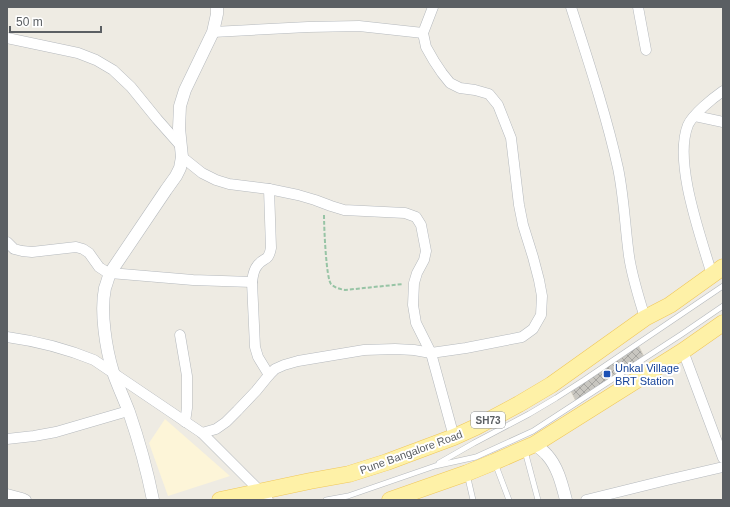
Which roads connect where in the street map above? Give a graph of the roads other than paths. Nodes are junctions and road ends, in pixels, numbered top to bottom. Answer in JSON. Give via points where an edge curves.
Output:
{"nodes":[{"id":1,"x":217,"y":7,"type":"edge"},
{"id":2,"x":433,"y":7,"type":"edge"},
{"id":3,"x":571,"y":7,"type":"edge"},
{"id":4,"x":638,"y":7,"type":"edge"},
{"id":5,"x":213,"y":32,"type":"junction"},
{"id":6,"x":423,"y":33,"type":"junction"},
{"id":7,"x":7,"y":38,"type":"edge"},
{"id":8,"x":646,"y":50,"type":"dead end"},
{"id":9,"x":723,"y":91,"type":"edge"},
{"id":10,"x":695,"y":116,"type":"junction"},
{"id":11,"x":723,"y":122,"type":"edge"},
{"id":12,"x":180,"y":145,"type":"junction"},
{"id":13,"x":182,"y":157,"type":"junction"},
{"id":14,"x":269,"y":189,"type":"junction"},
{"id":15,"x":7,"y":242,"type":"edge"},
{"id":16,"x":110,"y":273,"type":"junction"},
{"id":17,"x":719,"y":276,"type":"edge"},
{"id":18,"x":252,"y":282,"type":"junction"},
{"id":19,"x":723,"y":306,"type":"edge"},
{"id":20,"x":645,"y":318,"type":"junction"},
{"id":21,"x":723,"y":323,"type":"edge"},
{"id":22,"x":180,"y":335,"type":"dead end"},
{"id":23,"x":7,"y":337,"type":"edge"},
{"id":24,"x":683,"y":352,"type":"junction"},
{"id":25,"x":432,"y":353,"type":"junction"},
{"id":26,"x":114,"y":373,"type":"junction"},
{"id":27,"x":269,"y":375,"type":"junction"},
{"id":28,"x":128,"y":411,"type":"junction"},
{"id":29,"x":185,"y":422,"type":"junction"},
{"id":30,"x":202,"y":434,"type":"junction"},
{"id":31,"x":454,"y":438,"type":"junction"},
{"id":32,"x":7,"y":439,"type":"edge"},
{"id":33,"x":530,"y":446,"type":"junction"},
{"id":34,"x":723,"y":458,"type":"edge"},
{"id":35,"x":494,"y":462,"type":"junction"},
{"id":36,"x":435,"y":466,"type":"junction"},
{"id":37,"x":723,"y":468,"type":"edge"},
{"id":38,"x":467,"y":474,"type":"junction"},
{"id":39,"x":7,"y":494,"type":"edge"},
{"id":40,"x":265,"y":496,"type":"edge"},
{"id":41,"x":26,"y":500,"type":"edge"},
{"id":42,"x":153,"y":500,"type":"edge"},
{"id":43,"x":220,"y":500,"type":"edge"},
{"id":44,"x":326,"y":500,"type":"edge"},
{"id":45,"x":390,"y":500,"type":"edge"},
{"id":46,"x":473,"y":500,"type":"edge"},
{"id":47,"x":508,"y":500,"type":"edge"},
{"id":48,"x":538,"y":500,"type":"edge"},
{"id":49,"x":566,"y":500,"type":"edge"},
{"id":50,"x":586,"y":500,"type":"edge"}],
"edges":[{"from":1,"to":5,"type":"street"},
{"from":2,"to":6,"type":"street"},
{"from":3,"to":20,"type":"street","via":[[618,169],[629,256]]},
{"from":4,"to":8,"type":"street"},
{"from":5,"to":6,"type":"street","via":[[359,26]]},
{"from":5,"to":12,"type":"street","via":[[180,106]]},
{"from":6,"to":25,"type":"street","via":[[426,47],[450,83],[460,88],[489,94],[498,105],[511,138],[519,205],[542,296],[541,315],[533,329],[522,336]]},
{"from":7,"to":12,"type":"street","via":[[78,52],[113,70]]},
{"from":9,"to":10,"type":"street"},
{"from":10,"to":11,"type":"street"},
{"from":10,"to":17,"type":"street","via":[[684,140],[686,177],[689,195]]},
{"from":12,"to":13,"type":"street"},
{"from":13,"to":14,"type":"street","via":[[202,173],[216,180]]},
{"from":13,"to":16,"type":"street","via":[[176,176]]},
{"from":14,"to":18,"type":"street","via":[[271,248],[267,258],[257,265],[253,272]]},
{"from":14,"to":25,"type":"street","via":[[298,195],[344,210],[405,213],[416,217],[421,225],[426,251],[414,282],[413,305],[416,323]]},
{"from":15,"to":16,"type":"street","via":[[14,249],[32,252],[76,247],[83,249],[99,267]]},
{"from":16,"to":18,"type":"street"},
{"from":16,"to":26,"type":"street","via":[[105,289],[104,326],[107,350]]},
{"from":17,"to":20,"type":"main road","name":"Pune Bangalore Road","number":"SH73"},
{"from":17,"to":36,"type":"lane","via":[[584,380]]},
{"from":18,"to":27,"type":"street","via":[[255,347]]},
{"from":19,"to":36,"type":"lane","via":[[533,431],[476,457]]},
{"from":20,"to":31,"type":"main road","name":"Pune Bangalore Road","number":"SH73","via":[[551,385]]},
{"from":21,"to":24,"type":"main road"},
{"from":22,"to":29,"type":"street","via":[[187,376]]},
{"from":23,"to":26,"type":"street","via":[[26,339],[80,354]]},
{"from":24,"to":33,"type":"main road"},
{"from":24,"to":34,"type":"street"},
{"from":25,"to":27,"type":"street","via":[[396,349],[364,350],[298,361],[275,369]]},
{"from":25,"to":31,"type":"street"},
{"from":26,"to":28,"type":"street"},
{"from":26,"to":29,"type":"street"},
{"from":27,"to":30,"type":"street","via":[[226,422]]},
{"from":28,"to":32,"type":"street","via":[[56,432]]},
{"from":28,"to":42,"type":"street","via":[[142,451]]},
{"from":29,"to":30,"type":"street"},
{"from":30,"to":40,"type":"street"},
{"from":31,"to":40,"type":"main road","name":"Pune Bangalore Road","number":"SH73","via":[[350,474],[310,481]]},
{"from":33,"to":35,"type":"main road"},
{"from":33,"to":48,"type":"lane"},
{"from":33,"to":49,"type":"street","via":[[548,456]]},
{"from":35,"to":38,"type":"main road"},
{"from":35,"to":47,"type":"lane"},
{"from":36,"to":44,"type":"lane","via":[[348,496]]},
{"from":37,"to":50,"type":"street"},
{"from":38,"to":45,"type":"main road"},
{"from":38,"to":46,"type":"lane"},
{"from":39,"to":41,"type":"street"},
{"from":40,"to":43,"type":"main road","name":"Pune Bangalore Road","number":"SH73"}]}
